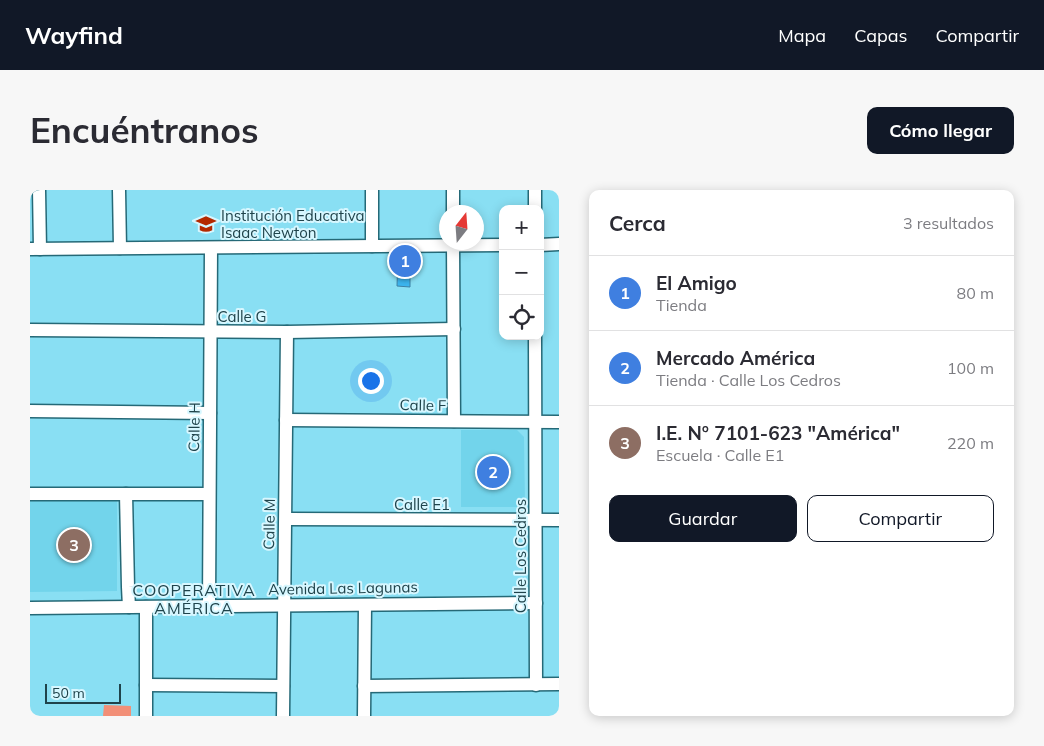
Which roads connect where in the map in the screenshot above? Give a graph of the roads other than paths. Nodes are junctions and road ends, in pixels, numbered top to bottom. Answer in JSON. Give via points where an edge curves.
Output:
{"nodes":[{"id":1,"x":39,"y":190,"type":"edge"},
{"id":2,"x":120,"y":190,"type":"edge"},
{"id":3,"x":372,"y":190,"type":"edge"},
{"id":4,"x":453,"y":190,"type":"edge"},
{"id":5,"x":535,"y":190,"type":"edge"},
{"id":6,"x":453,"y":205,"type":"edge"},
{"id":7,"x":535,"y":205,"type":"edge"},
{"id":8,"x":439,"y":244,"type":"edge"},
{"id":9,"x":559,"y":244,"type":"edge"},
{"id":10,"x":484,"y":245,"type":"edge"},
{"id":11,"x":499,"y":245,"type":"edge"},
{"id":12,"x":544,"y":245,"type":"edge"},
{"id":13,"x":372,"y":246,"type":"junction"},
{"id":14,"x":120,"y":248,"type":"junction"},
{"id":15,"x":211,"y":248,"type":"junction"},
{"id":16,"x":35,"y":249,"type":"edge"},
{"id":17,"x":453,"y":250,"type":"edge"},
{"id":18,"x":454,"y":329,"type":"junction"},
{"id":19,"x":30,"y":330,"type":"edge"},
{"id":20,"x":211,"y":332,"type":"junction"},
{"id":21,"x":288,"y":332,"type":"junction"},
{"id":22,"x":535,"y":340,"type":"edge"},
{"id":23,"x":30,"y":411,"type":"edge"},
{"id":24,"x":210,"y":413,"type":"junction"},
{"id":25,"x":286,"y":420,"type":"junction"},
{"id":26,"x":454,"y":422,"type":"junction"},
{"id":27,"x":536,"y":422,"type":"junction"},
{"id":28,"x":559,"y":422,"type":"edge"},
{"id":29,"x":30,"y":494,"type":"edge"},
{"id":30,"x":126,"y":494,"type":"junction"},
{"id":31,"x":210,"y":494,"type":"junction"},
{"id":32,"x":286,"y":519,"type":"junction"},
{"id":33,"x":536,"y":520,"type":"junction"},
{"id":34,"x":559,"y":520,"type":"edge"},
{"id":35,"x":536,"y":603,"type":"junction"},
{"id":36,"x":284,"y":605,"type":"junction"},
{"id":37,"x":365,"y":605,"type":"junction"},
{"id":38,"x":146,"y":606,"type":"junction"},
{"id":39,"x":209,"y":606,"type":"junction"},
{"id":40,"x":129,"y":607,"type":"junction"},
{"id":41,"x":30,"y":608,"type":"edge"},
{"id":42,"x":559,"y":684,"type":"edge"},
{"id":43,"x":146,"y":685,"type":"junction"},
{"id":44,"x":536,"y":685,"type":"junction"},
{"id":45,"x":283,"y":686,"type":"junction"},
{"id":46,"x":364,"y":686,"type":"junction"},
{"id":47,"x":146,"y":716,"type":"edge"},
{"id":48,"x":283,"y":716,"type":"edge"},
{"id":49,"x":364,"y":716,"type":"edge"}],
"edges":[{"from":1,"to":16,"type":"street"},
{"from":2,"to":14,"type":"street"},
{"from":3,"to":13,"type":"street"},
{"from":4,"to":6,"type":"street"},
{"from":5,"to":7,"type":"street"},
{"from":8,"to":13,"type":"street"},
{"from":9,"to":12,"type":"street"},
{"from":10,"to":11,"type":"street"},
{"from":13,"to":15,"type":"street"},
{"from":14,"to":15,"type":"street"},
{"from":14,"to":16,"type":"street"},
{"from":15,"to":20,"type":"street","name":"Calle H"},
{"from":17,"to":18,"type":"street"},
{"from":18,"to":21,"type":"street","name":"Calle G"},
{"from":18,"to":26,"type":"street"},
{"from":19,"to":20,"type":"street","name":"Calle G"},
{"from":20,"to":21,"type":"street","name":"Calle G"},
{"from":20,"to":24,"type":"street","name":"Calle H"},
{"from":21,"to":25,"type":"street","name":"Calle M"},
{"from":22,"to":27,"type":"street","name":"Calle Los Cedros"},
{"from":23,"to":24,"type":"street"},
{"from":24,"to":31,"type":"street","name":"Calle H"},
{"from":25,"to":26,"type":"street","name":"Calle F"},
{"from":25,"to":32,"type":"street","name":"Calle M"},
{"from":26,"to":27,"type":"street","name":"Calle F"},
{"from":27,"to":28,"type":"street","name":"Calle F"},
{"from":27,"to":33,"type":"street","name":"Calle Los Cedros"},
{"from":29,"to":30,"type":"street"},
{"from":30,"to":31,"type":"street"},
{"from":30,"to":40,"type":"street"},
{"from":31,"to":39,"type":"street","name":"Calle H"},
{"from":32,"to":33,"type":"street","name":"Calle E1"},
{"from":32,"to":36,"type":"street","name":"Calle M"},
{"from":33,"to":34,"type":"street","name":"Calle E1"},
{"from":33,"to":35,"type":"street","name":"Calle Los Cedros"},
{"from":35,"to":37,"type":"street","name":"Avenida Las Lagunas"},
{"from":35,"to":44,"type":"street","name":"Calle Los Cedros"},
{"from":36,"to":37,"type":"street","name":"Avenida Las Lagunas"},
{"from":36,"to":39,"type":"street","name":"Avenida Las Lagunas"},
{"from":36,"to":45,"type":"street","name":"Calle M"},
{"from":37,"to":46,"type":"street"},
{"from":38,"to":39,"type":"street","name":"Avenida Las Lagunas"},
{"from":38,"to":40,"type":"street","name":"Avenida Las Lagunas"},
{"from":38,"to":43,"type":"street"},
{"from":40,"to":41,"type":"street","name":"Avenida Las Lagunas"},
{"from":42,"to":44,"type":"street"},
{"from":43,"to":45,"type":"street"},
{"from":43,"to":47,"type":"street"},
{"from":44,"to":46,"type":"street"},
{"from":45,"to":48,"type":"street","name":"Calle M"},
{"from":46,"to":49,"type":"street"}]}
